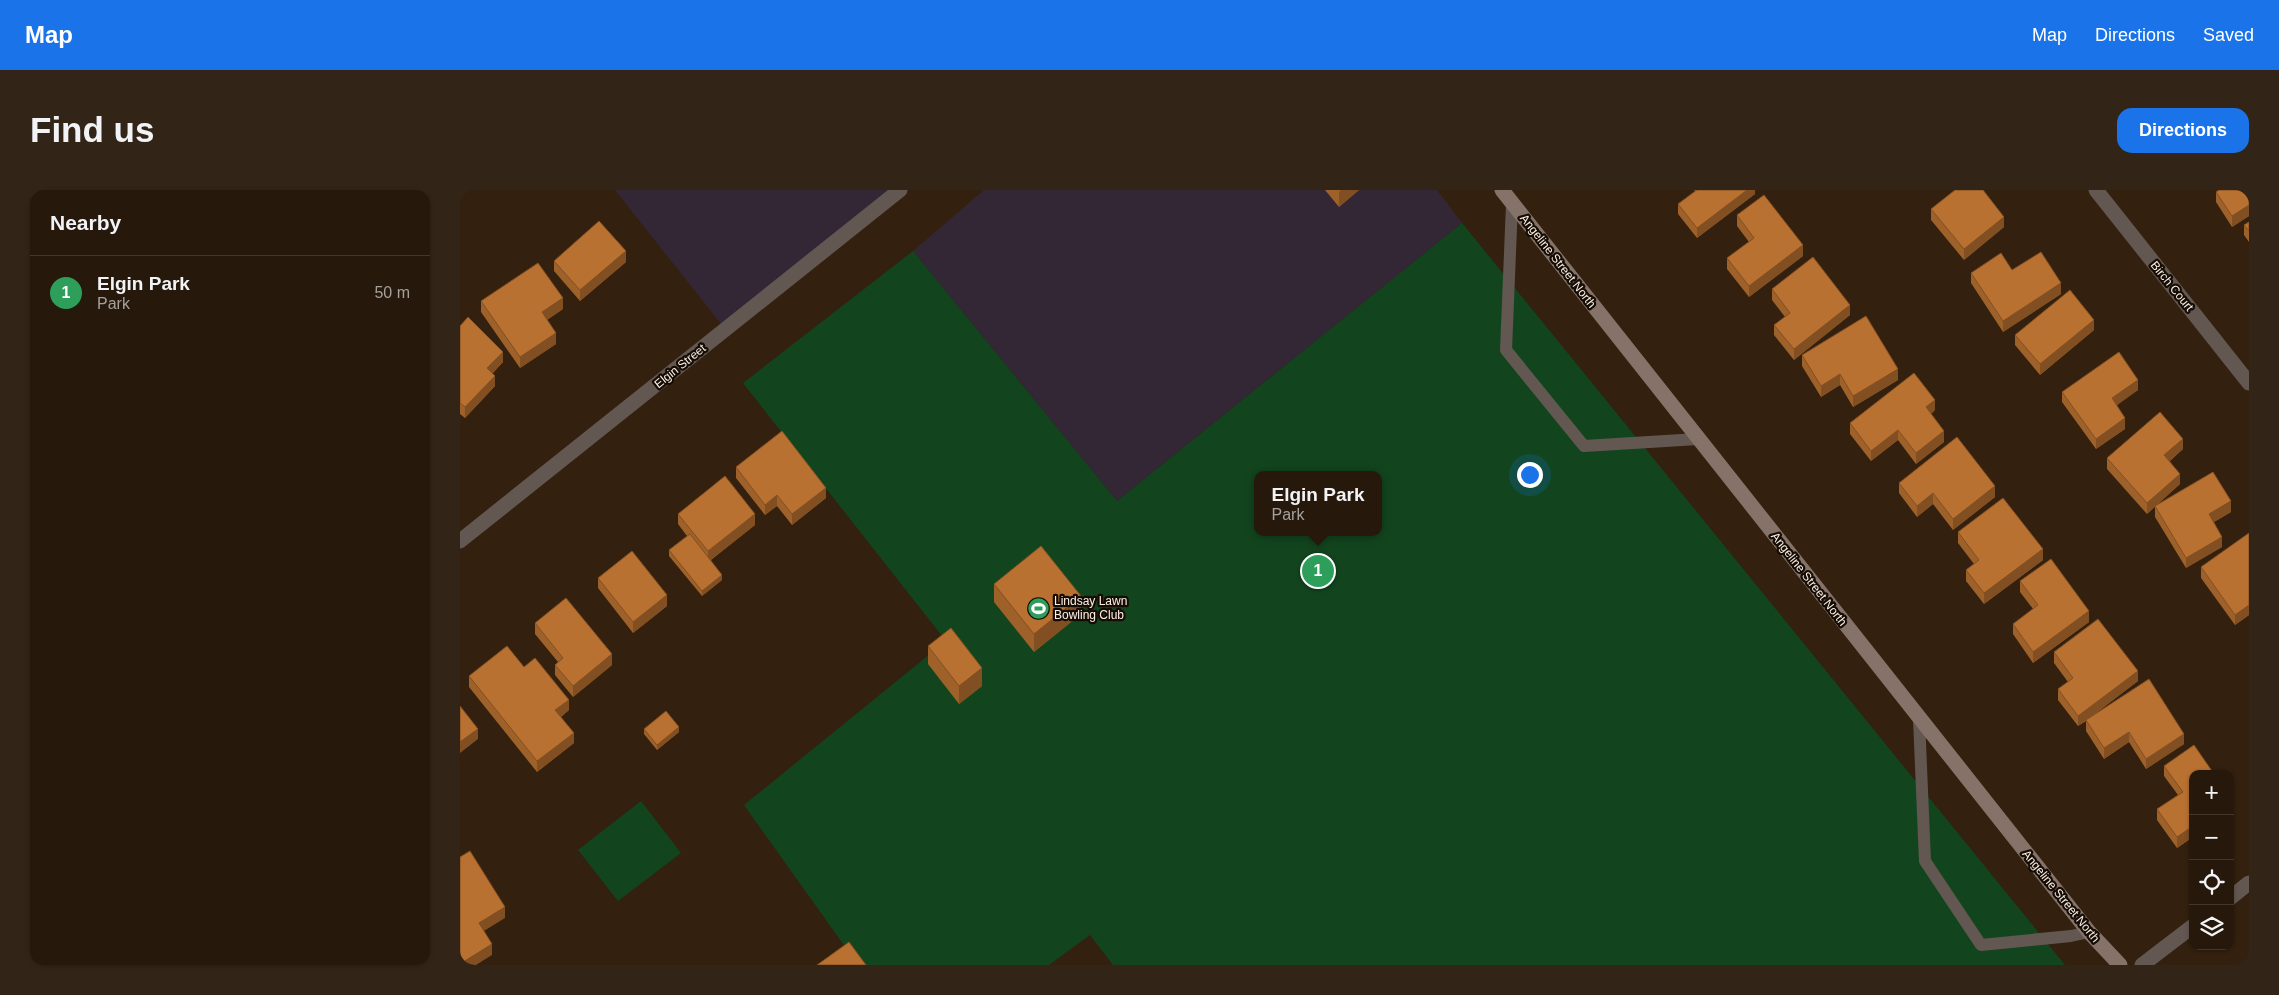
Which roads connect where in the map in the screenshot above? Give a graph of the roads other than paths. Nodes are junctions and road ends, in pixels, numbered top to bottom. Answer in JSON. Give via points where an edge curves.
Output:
{"nodes":[{"id":1,"x":900,"y":190,"type":"edge"},
{"id":2,"x":1502,"y":190,"type":"edge"},
{"id":3,"x":2096,"y":190,"type":"edge"},
{"id":4,"x":1512,"y":204,"type":"junction"},
{"id":5,"x":2249,"y":383,"type":"edge"},
{"id":6,"x":1698,"y":440,"type":"junction"},
{"id":7,"x":460,"y":541,"type":"edge"},
{"id":8,"x":1919,"y":718,"type":"junction"},
{"id":9,"x":2249,"y":883,"type":"edge"},
{"id":10,"x":2234,"y":895,"type":"edge"},
{"id":11,"x":2189,"y":929,"type":"edge"},
{"id":12,"x":2089,"y":932,"type":"junction"},
{"id":13,"x":2120,"y":965,"type":"edge"},
{"id":14,"x":2142,"y":965,"type":"edge"}],
"edges":[{"from":1,"to":7,"type":"street","name":"Elgin Street"},
{"from":2,"to":4,"type":"main road","name":"Angeline Street North"},
{"from":3,"to":5,"type":"street","name":"Birch Court"},
{"from":4,"to":6,"type":"main road","name":"Angeline Street North"},
{"from":4,"to":6,"type":"lane","via":[[1506,350],[1584,446]]},
{"from":6,"to":8,"type":"main road","name":"Angeline Street North"},
{"from":8,"to":12,"type":"main road","name":"Angeline Street North"},
{"from":8,"to":12,"type":"lane","via":[[1925,861],[1981,945]]},
{"from":9,"to":10,"type":"street"},
{"from":11,"to":14,"type":"street"},
{"from":12,"to":13,"type":"main road","name":"Angeline Street North"}]}
